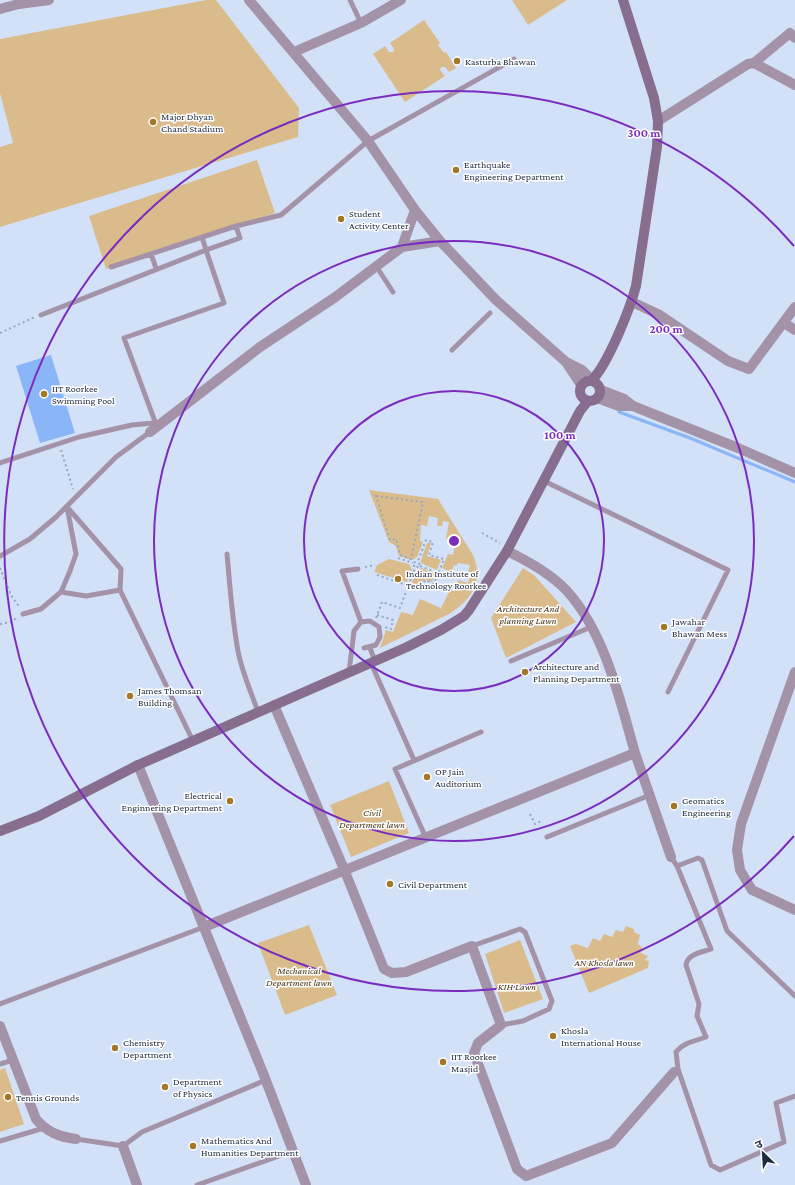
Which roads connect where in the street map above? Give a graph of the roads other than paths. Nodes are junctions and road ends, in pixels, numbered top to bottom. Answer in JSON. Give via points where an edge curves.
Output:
{"nodes":[{"id":1,"x":49,"y":0,"type":"edge"},
{"id":2,"x":249,"y":0,"type":"edge"},
{"id":3,"x":350,"y":0,"type":"edge"},
{"id":4,"x":401,"y":0,"type":"edge"},
{"id":5,"x":623,"y":0,"type":"edge"},
{"id":6,"x":18,"y":2,"type":"edge"},
{"id":7,"x":388,"y":4,"type":"edge"},
{"id":8,"x":0,"y":9,"type":"edge"},
{"id":9,"x":361,"y":23,"type":"junction"},
{"id":10,"x":795,"y":38,"type":"edge"},
{"id":11,"x":294,"y":52,"type":"junction"},
{"id":12,"x":514,"y":59,"type":"dead end"},
{"id":13,"x":754,"y":63,"type":"junction"},
{"id":14,"x":795,"y":85,"type":"edge"},
{"id":15,"x":658,"y":121,"type":"junction"},
{"id":16,"x":368,"y":141,"type":"junction"},
{"id":17,"x":415,"y":210,"type":"junction"},
{"id":18,"x":236,"y":226,"type":"junction"},
{"id":19,"x":202,"y":237,"type":"junction"},
{"id":20,"x":440,"y":241,"type":"junction"},
{"id":21,"x":402,"y":247,"type":"junction"},
{"id":22,"x":206,"y":250,"type":"junction"},
{"id":23,"x":151,"y":254,"type":"junction"},
{"id":24,"x":376,"y":266,"type":"junction"},
{"id":25,"x":111,"y":267,"type":"dead end"},
{"id":26,"x":156,"y":268,"type":"junction"},
{"id":27,"x":393,"y":292,"type":"dead end"},
{"id":28,"x":632,"y":302,"type":"junction"},
{"id":29,"x":795,"y":307,"type":"edge"},
{"id":30,"x":490,"y":313,"type":"dead end"},
{"id":31,"x":41,"y":314,"type":"road end"},
{"id":32,"x":784,"y":322,"type":"junction"},
{"id":33,"x":795,"y":330,"type":"edge"},
{"id":34,"x":452,"y":350,"type":"dead end"},
{"id":35,"x":566,"y":362,"type":"junction"},
{"id":36,"x":593,"y":392,"type":"junction"},
{"id":37,"x":154,"y":429,"type":"junction"},
{"id":38,"x":0,"y":463,"type":"edge"},
{"id":39,"x":795,"y":473,"type":"edge"},
{"id":40,"x":544,"y":481,"type":"junction"},
{"id":41,"x":67,"y":507,"type":"junction"},
{"id":42,"x":504,"y":547,"type":"junction"},
{"id":43,"x":227,"y":554,"type":"dead end"},
{"id":44,"x":0,"y":556,"type":"edge"},
{"id":45,"x":358,"y":569,"type":"road end"},
{"id":46,"x":120,"y":590,"type":"junction"},
{"id":47,"x":61,"y":592,"type":"junction"},
{"id":48,"x":23,"y":614,"type":"road end"},
{"id":49,"x":361,"y":622,"type":"junction"},
{"id":50,"x":591,"y":627,"type":"junction"},
{"id":51,"x":364,"y":648,"type":"dead end"},
{"id":52,"x":370,"y":648,"type":"junction"},
{"id":53,"x":511,"y":661,"type":"dead end"},
{"id":54,"x":373,"y":662,"type":"junction"},
{"id":55,"x":349,"y":672,"type":"junction"},
{"id":56,"x":795,"y":672,"type":"edge"},
{"id":57,"x":668,"y":692,"type":"dead end"},
{"id":58,"x":274,"y":705,"type":"junction"},
{"id":59,"x":258,"y":712,"type":"junction"},
{"id":60,"x":481,"y":732,"type":"dead end"},
{"id":61,"x":193,"y":741,"type":"junction"},
{"id":62,"x":635,"y":753,"type":"junction"},
{"id":63,"x":414,"y":760,"type":"junction"},
{"id":64,"x":138,"y":765,"type":"junction"},
{"id":65,"x":650,"y":795,"type":"junction"},
{"id":66,"x":0,"y":831,"type":"edge"},
{"id":67,"x":547,"y":837,"type":"dead end"},
{"id":68,"x":426,"y":838,"type":"junction"},
{"id":69,"x":674,"y":862,"type":"junction"},
{"id":70,"x":344,"y":869,"type":"junction"},
{"id":71,"x":795,"y":910,"type":"edge"},
{"id":72,"x":204,"y":927,"type":"junction"},
{"id":73,"x":472,"y":946,"type":"junction"},
{"id":74,"x":795,"y":996,"type":"edge"},
{"id":75,"x":0,"y":1004,"type":"edge"},
{"id":76,"x":501,"y":1025,"type":"junction"},
{"id":77,"x":0,"y":1026,"type":"edge"},
{"id":78,"x":13,"y":1060,"type":"junction"},
{"id":79,"x":0,"y":1064,"type":"edge"},
{"id":80,"x":676,"y":1070,"type":"junction"},
{"id":81,"x":266,"y":1080,"type":"junction"},
{"id":82,"x":795,"y":1096,"type":"edge"},
{"id":83,"x":44,"y":1128,"type":"junction"},
{"id":84,"x":76,"y":1139,"type":"joint"},
{"id":85,"x":0,"y":1141,"type":"edge"},
{"id":86,"x":123,"y":1146,"type":"junction"},
{"id":87,"x":293,"y":1151,"type":"junction"},
{"id":88,"x":137,"y":1185,"type":"edge"},
{"id":89,"x":197,"y":1185,"type":"edge"},
{"id":90,"x":306,"y":1185,"type":"edge"}],
"edges":[{"from":1,"to":6,"type":"street"},
{"from":2,"to":11,"type":"street"},
{"from":3,"to":9,"type":"lane"},
{"from":4,"to":7,"type":"street"},
{"from":5,"to":15,"type":"street","via":[[654,98]]},
{"from":6,"to":8,"type":"street"},
{"from":7,"to":9,"type":"street"},
{"from":9,"to":11,"type":"street"},
{"from":10,"to":13,"type":"street","via":[[790,33]]},
{"from":11,"to":16,"type":"street"},
{"from":12,"to":16,"type":"lane"},
{"from":13,"to":14,"type":"street"},
{"from":13,"to":15,"type":"street","via":[[748,64]]},
{"from":15,"to":28,"type":"street","via":[[657,147]]},
{"from":16,"to":17,"type":"street"},
{"from":16,"to":18,"type":"lane","via":[[281,215]]},
{"from":17,"to":20,"type":"street"},
{"from":17,"to":21,"type":"street"},
{"from":18,"to":19,"type":"lane"},
{"from":18,"to":22,"type":"lane","via":[[240,238]]},
{"from":19,"to":22,"type":"lane"},
{"from":19,"to":23,"type":"lane"},
{"from":20,"to":21,"type":"street"},
{"from":20,"to":35,"type":"street","via":[[496,300]]},
{"from":21,"to":24,"type":"street"},
{"from":22,"to":26,"type":"lane"},
{"from":22,"to":37,"type":"lane","via":[[224,303],[124,338]]},
{"from":23,"to":25,"type":"lane"},
{"from":23,"to":26,"type":"lane"},
{"from":24,"to":27,"type":"lane"},
{"from":24,"to":37,"type":"street","via":[[260,348]]},
{"from":26,"to":31,"type":"lane"},
{"from":28,"to":32,"type":"street","via":[[658,314],[728,361],[749,369]]},
{"from":28,"to":36,"type":"street","via":[[601,368]]},
{"from":29,"to":32,"type":"street"},
{"from":30,"to":34,"type":"lane"},
{"from":32,"to":33,"type":"street"},
{"from":35,"to":36,"type":"street","via":[[582,370]]},
{"from":35,"to":36,"type":"street","via":[[581,385],[580,392]]},
{"from":36,"to":39,"type":"street","via":[[624,399],[632,406]]},
{"from":36,"to":40,"type":"street","via":[[580,411]]},
{"from":37,"to":38,"type":"lane","via":[[153,423],[132,425],[80,437]]},
{"from":37,"to":41,"type":"lane","via":[[116,457]]},
{"from":40,"to":42,"type":"street"},
{"from":40,"to":57,"type":"lane","via":[[728,570]]},
{"from":41,"to":44,"type":"lane","via":[[30,539]]},
{"from":41,"to":46,"type":"lane","via":[[121,569]]},
{"from":41,"to":47,"type":"lane","via":[[76,554]]},
{"from":42,"to":50,"type":"street","via":[[532,564],[567,591]]},
{"from":42,"to":54,"type":"street","via":[[464,616],[441,630]]},
{"from":43,"to":59,"type":"lane","via":[[238,652]]},
{"from":45,"to":49,"type":"lane","via":[[342,571]]},
{"from":46,"to":47,"type":"lane","via":[[86,596]]},
{"from":46,"to":61,"type":"lane"},
{"from":47,"to":48,"type":"lane","via":[[41,609]]},
{"from":49,"to":52,"type":"lane","via":[[370,621],[378,627],[380,637],[376,645]]},
{"from":49,"to":55,"type":"lane","via":[[354,631]]},
{"from":50,"to":53,"type":"lane"},
{"from":50,"to":62,"type":"street","via":[[607,661]]},
{"from":51,"to":52,"type":"lane"},
{"from":52,"to":54,"type":"lane"},
{"from":54,"to":55,"type":"street"},
{"from":54,"to":63,"type":"lane"},
{"from":55,"to":58,"type":"street"},
{"from":56,"to":71,"type":"street","via":[[741,824],[737,850],[740,870],[752,890]]},
{"from":58,"to":59,"type":"street"},
{"from":58,"to":70,"type":"street"},
{"from":59,"to":61,"type":"street"},
{"from":60,"to":63,"type":"lane"},
{"from":61,"to":64,"type":"street"},
{"from":62,"to":65,"type":"street"},
{"from":62,"to":68,"type":"street"},
{"from":63,"to":68,"type":"lane","via":[[395,769]]},
{"from":64,"to":66,"type":"street","via":[[39,816]]},
{"from":64,"to":72,"type":"street"},
{"from":65,"to":67,"type":"lane"},
{"from":65,"to":69,"type":"street"},
{"from":68,"to":70,"type":"street"},
{"from":69,"to":74,"type":"lane","via":[[698,858],[702,860],[727,931]]},
{"from":69,"to":80,"type":"lane","via":[[711,949],[687,960],[686,965],[699,1004],[697,1016],[706,1037],[681,1047],[676,1052]]},
{"from":70,"to":72,"type":"street"},
{"from":70,"to":73,"type":"street","via":[[384,969],[392,973],[406,972]]},
{"from":72,"to":75,"type":"lane"},
{"from":72,"to":81,"type":"street"},
{"from":73,"to":76,"type":"street"},
{"from":73,"to":76,"type":"lane","via":[[520,929],[525,932],[552,1001],[549,1009],[523,1021]]},
{"from":76,"to":80,"type":"street","via":[[478,1043],[474,1053],[517,1169],[526,1176],[612,1143]]},
{"from":77,"to":78,"type":"street"},
{"from":78,"to":79,"type":"lane"},
{"from":78,"to":83,"type":"street","via":[[36,1119]]},
{"from":80,"to":82,"type":"lane","via":[[711,1165],[720,1170],[784,1142],[776,1103]]},
{"from":81,"to":86,"type":"lane","via":[[142,1132]]},
{"from":81,"to":87,"type":"street"},
{"from":83,"to":84,"type":"street","via":[[62,1137]]},
{"from":83,"to":85,"type":"lane"},
{"from":84,"to":86,"type":"lane"},
{"from":86,"to":88,"type":"street"},
{"from":87,"to":89,"type":"lane"},
{"from":87,"to":90,"type":"street"}]}
